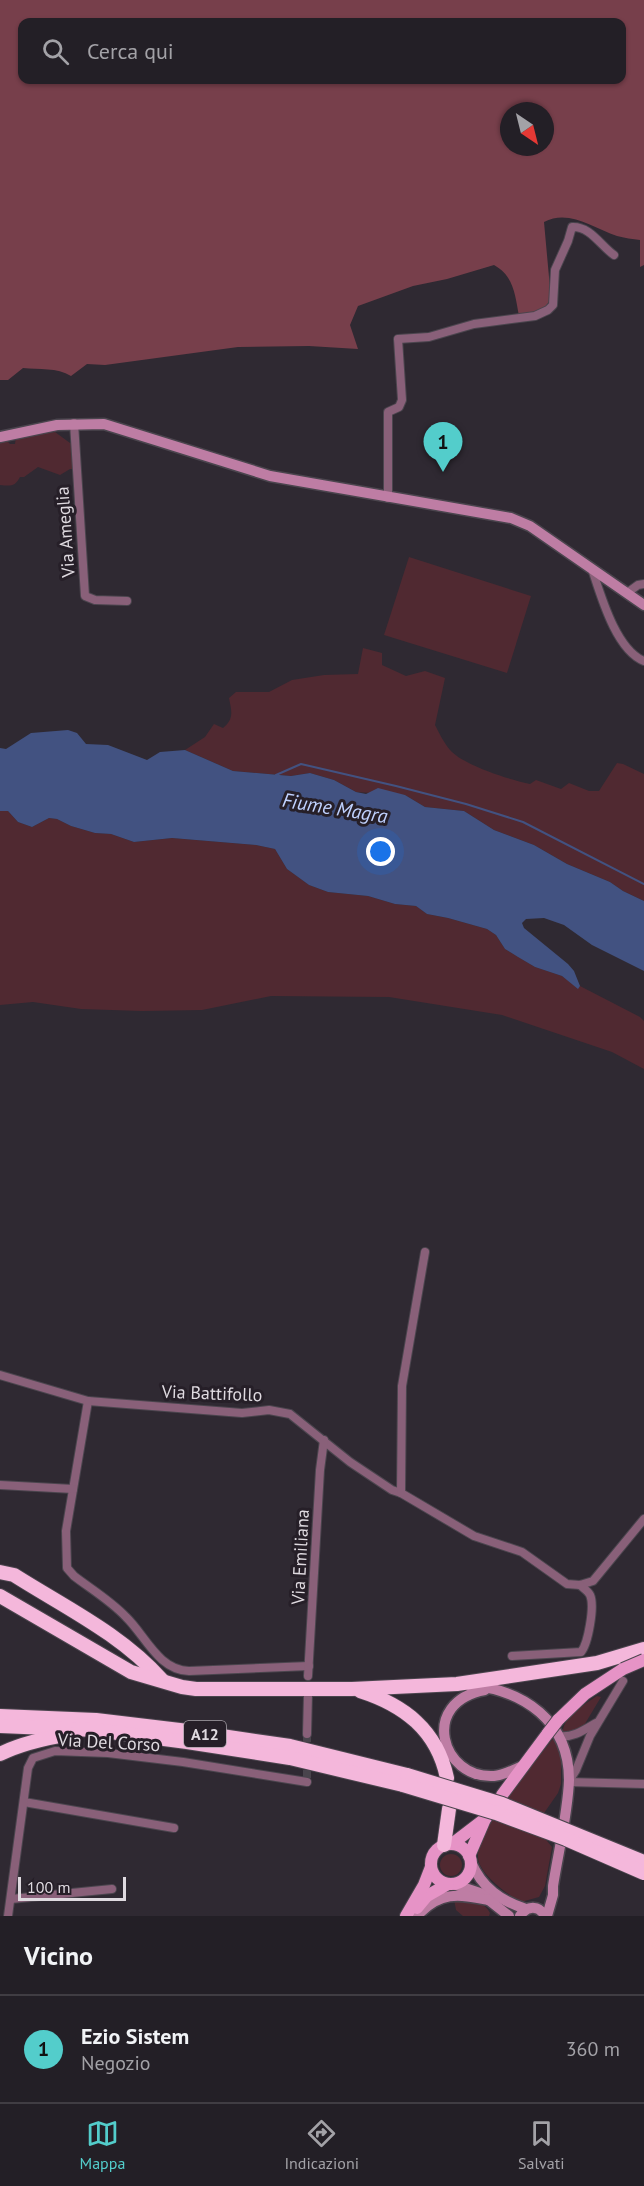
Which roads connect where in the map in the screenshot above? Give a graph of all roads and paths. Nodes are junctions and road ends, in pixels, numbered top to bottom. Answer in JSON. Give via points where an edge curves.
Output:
{"nodes":[{"id":1,"x":614,"y":255,"type":"dead end"},
{"id":2,"x":74,"y":423,"type":"junction"},
{"id":3,"x":0,"y":437,"type":"edge"},
{"id":4,"x":388,"y":498,"type":"junction"},
{"id":5,"x":592,"y":569,"type":"junction"},
{"id":6,"x":644,"y":584,"type":"edge"},
{"id":7,"x":627,"y":592,"type":"junction"},
{"id":8,"x":127,"y":601,"type":"dead end"},
{"id":9,"x":644,"y":605,"type":"edge"},
{"id":10,"x":644,"y":661,"type":"edge"},
{"id":11,"x":425,"y":1252,"type":"dead end"},
{"id":12,"x":0,"y":1375,"type":"edge"},
{"id":13,"x":88,"y":1401,"type":"junction"},
{"id":14,"x":324,"y":1440,"type":"junction"},
{"id":15,"x":0,"y":1485,"type":"edge"},
{"id":16,"x":73,"y":1489,"type":"junction"},
{"id":17,"x":401,"y":1493,"type":"junction"},
{"id":18,"x":644,"y":1519,"type":"edge"},
{"id":19,"x":0,"y":1572,"type":"edge"},
{"id":20,"x":580,"y":1585,"type":"junction"},
{"id":21,"x":0,"y":1596,"type":"edge"},
{"id":22,"x":644,"y":1649,"type":"edge"},
{"id":23,"x":512,"y":1656,"type":"dead end"},
{"id":24,"x":644,"y":1660,"type":"edge"},
{"id":25,"x":309,"y":1666,"type":"junction"},
{"id":26,"x":308,"y":1676,"type":"dead end"},
{"id":27,"x":162,"y":1680,"type":"junction"},
{"id":28,"x":623,"y":1681,"type":"dead end"},
{"id":29,"x":457,"y":1684,"type":"junction"},
{"id":30,"x":352,"y":1689,"type":"junction"},
{"id":31,"x":491,"y":1689,"type":"junction"},
{"id":32,"x":308,"y":1694,"type":"dead end"},
{"id":33,"x":0,"y":1716,"type":"edge"},
{"id":34,"x":598,"y":1722,"type":"junction"},
{"id":35,"x":0,"y":1725,"type":"edge"},
{"id":36,"x":95,"y":1730,"type":"junction"},
{"id":37,"x":307,"y":1734,"type":"tunnel mouth"},
{"id":38,"x":553,"y":1735,"type":"junction"},
{"id":39,"x":0,"y":1754,"type":"edge"},
{"id":40,"x":525,"y":1765,"type":"junction"},
{"id":41,"x":447,"y":1778,"type":"dead end"},
{"id":42,"x":405,"y":1780,"type":"junction"},
{"id":43,"x":569,"y":1781,"type":"junction"},
{"id":44,"x":307,"y":1782,"type":"dead end"},
{"id":45,"x":644,"y":1784,"type":"edge"},
{"id":46,"x":502,"y":1795,"type":"dead end"},
{"id":47,"x":24,"y":1802,"type":"junction"},
{"id":48,"x":448,"y":1809,"type":"dead end"},
{"id":49,"x":174,"y":1828,"type":"dead end"},
{"id":50,"x":448,"y":1845,"type":"junction"},
{"id":51,"x":470,"y":1859,"type":"junction"},
{"id":52,"x":644,"y":1862,"type":"edge"},
{"id":53,"x":431,"y":1867,"type":"junction"},
{"id":54,"x":644,"y":1873,"type":"edge"},
{"id":55,"x":451,"y":1884,"type":"junction"},
{"id":56,"x":553,"y":1886,"type":"junction"},
{"id":57,"x":112,"y":1889,"type":"dead end"},
{"id":58,"x":11,"y":1899,"type":"junction"},
{"id":59,"x":489,"y":1900,"type":"junction"},
{"id":60,"x":527,"y":1911,"type":"edge"},
{"id":61,"x":8,"y":1916,"type":"edge"},
{"id":62,"x":406,"y":1916,"type":"edge"},
{"id":63,"x":411,"y":1916,"type":"edge"},
{"id":64,"x":417,"y":1916,"type":"edge"},
{"id":65,"x":509,"y":1916,"type":"edge"},
{"id":66,"x":546,"y":1916,"type":"edge"}],
"edges":[{"from":1,"to":4,"type":"street","via":[[587,230],[572,226],[555,270],[553,305],[548,310],[429,337],[398,339],[402,400],[399,407],[388,412]]},
{"from":2,"to":3,"type":"main road"},
{"from":2,"to":4,"type":"main road","via":[[104,424],[270,476]]},
{"from":2,"to":8,"type":"street","name":"Via Ameglia","via":[[85,596]]},
{"from":4,"to":5,"type":"main road","via":[[511,518],[530,526]]},
{"from":5,"to":7,"type":"main road"},
{"from":5,"to":10,"type":"street","via":[[624,644]]},
{"from":6,"to":7,"type":"street"},
{"from":7,"to":9,"type":"main road"},
{"from":11,"to":17,"type":"street","via":[[402,1386]]},
{"from":12,"to":13,"type":"street","name":"Via Battifollo"},
{"from":13,"to":14,"type":"street","name":"Via Battifollo","via":[[242,1413],[269,1410],[290,1414]]},
{"from":13,"to":16,"type":"street"},
{"from":14,"to":17,"type":"street","name":"Via Battifollo","via":[[350,1462]]},
{"from":14,"to":25,"type":"street","name":"Via Emiliana"},
{"from":15,"to":16,"type":"street"},
{"from":16,"to":25,"type":"street","via":[[66,1531],[67,1568],[126,1616],[166,1664],[189,1671]]},
{"from":17,"to":20,"type":"street","name":"Via Battifollo","via":[[474,1536],[522,1552],[567,1584]]},
{"from":18,"to":20,"type":"street","via":[[593,1581]]},
{"from":19,"to":27,"type":"highway","via":[[14,1575],[99,1626],[143,1658]]},
{"from":20,"to":23,"type":"street","via":[[592,1604],[586,1646],[581,1652]]},
{"from":21,"to":27,"type":"highway","via":[[130,1672]]},
{"from":22,"to":29,"type":"highway","via":[[597,1663]]},
{"from":24,"to":38,"type":"main road","bridge":true,"via":[[585,1694],[558,1720]]},
{"from":25,"to":26,"type":"street","name":"Via Emiliana"},
{"from":27,"to":30,"type":"highway","via":[[206,1689]]},
{"from":28,"to":34,"type":"street"},
{"from":29,"to":30,"type":"highway"},
{"from":29,"to":31,"type":"main road"},
{"from":30,"to":41,"type":"highway","via":[[399,1707],[414,1719],[438,1750]]},
{"from":31,"to":38,"type":"main road","via":[[511,1694],[538,1710],[547,1718]]},
{"from":31,"to":40,"type":"main road","via":[[466,1695],[447,1712],[444,1735],[448,1749],[464,1767],[484,1776],[501,1775]]},
{"from":32,"to":37,"type":"street"},
{"from":33,"to":42,"type":"highway","name":"A12","number":"A12","via":[[69,1718],[290,1746]]},
{"from":34,"to":38,"type":"street","via":[[566,1737]]},
{"from":34,"to":43,"type":"street"},
{"from":35,"to":36,"type":"highway","name":"A12","number":"A12"},
{"from":36,"to":39,"type":"highway","via":[[48,1738]]},
{"from":36,"to":42,"type":"highway","name":"A12","number":"A12","via":[[290,1758]]},
{"from":38,"to":40,"type":"main road"},
{"from":38,"to":43,"type":"main road","via":[[567,1761]]},
{"from":40,"to":46,"type":"main road"},
{"from":42,"to":52,"type":"highway","number":"A12","bridge":true,"via":[[502,1804]]},
{"from":42,"to":54,"type":"highway","number":"A12","bridge":true,"via":[[566,1839]]},
{"from":43,"to":45,"type":"street"},
{"from":43,"to":56,"type":"main road"},
{"from":44,"to":47,"type":"street","name":"Via Del Corso","via":[[183,1762],[55,1751],[33,1758]]},
{"from":47,"to":49,"type":"street"},
{"from":47,"to":58,"type":"street","name":"Via Del Corso"},
{"from":48,"to":50,"type":"highway"},
{"from":50,"to":51,"type":"main road","via":[[461,1847]]},
{"from":50,"to":51,"type":"main road","via":[[486,1818]]},
{"from":50,"to":53,"type":"main road","via":[[432,1857]]},
{"from":51,"to":55,"type":"main road","via":[[468,1875],[460,1883]]},
{"from":51,"to":60,"type":"main road","via":[[490,1891]]},
{"from":53,"to":55,"type":"main road","via":[[437,1879]]},
{"from":53,"to":62,"type":"main road"},
{"from":55,"to":59,"type":"main road"},
{"from":55,"to":63,"type":"main road","via":[[427,1896]]},
{"from":56,"to":60,"type":"main road","via":[[546,1897]]},
{"from":56,"to":66,"type":"main road"},
{"from":57,"to":58,"type":"street"},
{"from":58,"to":61,"type":"street","name":"Via Del Corso"},
{"from":59,"to":64,"type":"main road","via":[[451,1895],[428,1904]]},
{"from":59,"to":65,"type":"main road"},
{"from":60,"to":66,"type":"main road","via":[[542,1911]]}]}
